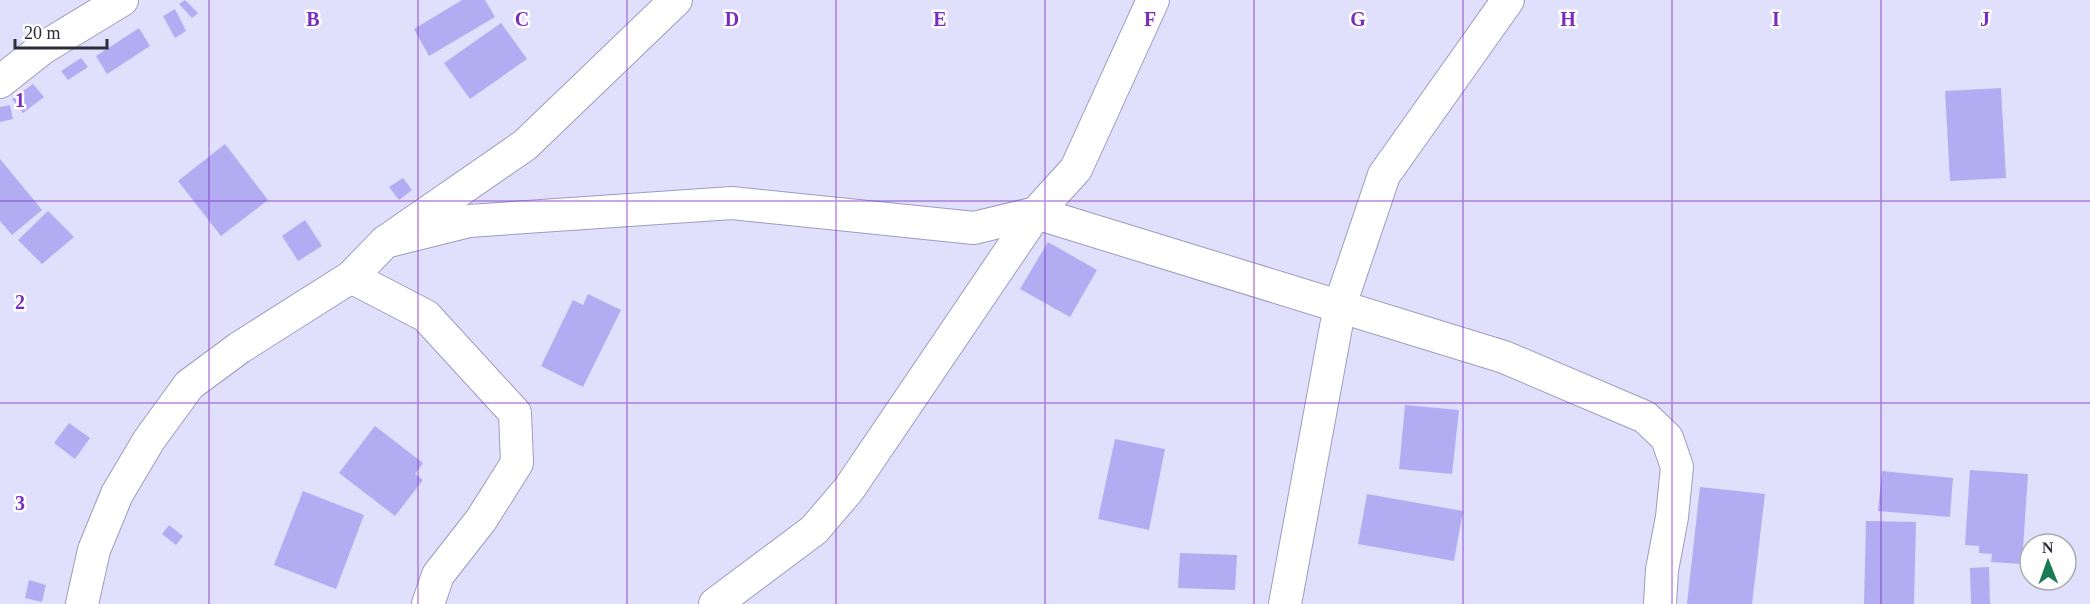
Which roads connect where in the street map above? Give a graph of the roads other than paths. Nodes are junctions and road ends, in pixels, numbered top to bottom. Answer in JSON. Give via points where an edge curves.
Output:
{"nodes":[{"id":1,"x":122,"y":0,"type":"edge"},
{"id":2,"x":676,"y":0,"type":"edge"},
{"id":3,"x":1153,"y":0,"type":"edge"},
{"id":4,"x":1508,"y":0,"type":"edge"},
{"id":5,"x":0,"y":82,"type":"edge"},
{"id":6,"x":1036,"y":213,"type":"junction"},
{"id":7,"x":385,"y":242,"type":"junction"},
{"id":8,"x":351,"y":277,"type":"junction"},
{"id":9,"x":1340,"y":305,"type":"junction"},
{"id":10,"x":82,"y":604,"type":"edge"},
{"id":11,"x":428,"y":604,"type":"edge"},
{"id":12,"x":714,"y":604,"type":"edge"},
{"id":13,"x":1285,"y":604,"type":"edge"},
{"id":14,"x":1660,"y":604,"type":"edge"}],
"edges":[{"from":1,"to":5,"type":"street","via":[[43,48]]},
{"from":2,"to":7,"type":"street","via":[[525,145]]},
{"from":3,"to":6,"type":"street","via":[[1076,169]]},
{"from":4,"to":9,"type":"street","via":[[1384,175]]},
{"from":6,"to":7,"type":"street","via":[[974,228],[732,203],[469,221]]},
{"from":6,"to":9,"type":"street"},
{"from":6,"to":12,"type":"street","via":[[849,489],[814,530]]},
{"from":7,"to":8,"type":"street"},
{"from":8,"to":10,"type":"street","via":[[239,348],[189,385],[149,440],[117,494],[94,550]]},
{"from":8,"to":11,"type":"street","via":[[426,316],[514,413],[517,463],[481,520],[438,575]]},
{"from":9,"to":13,"type":"street"},
{"from":9,"to":14,"type":"street","via":[[1504,357],[1645,417],[1667,438],[1677,467]]}]}
